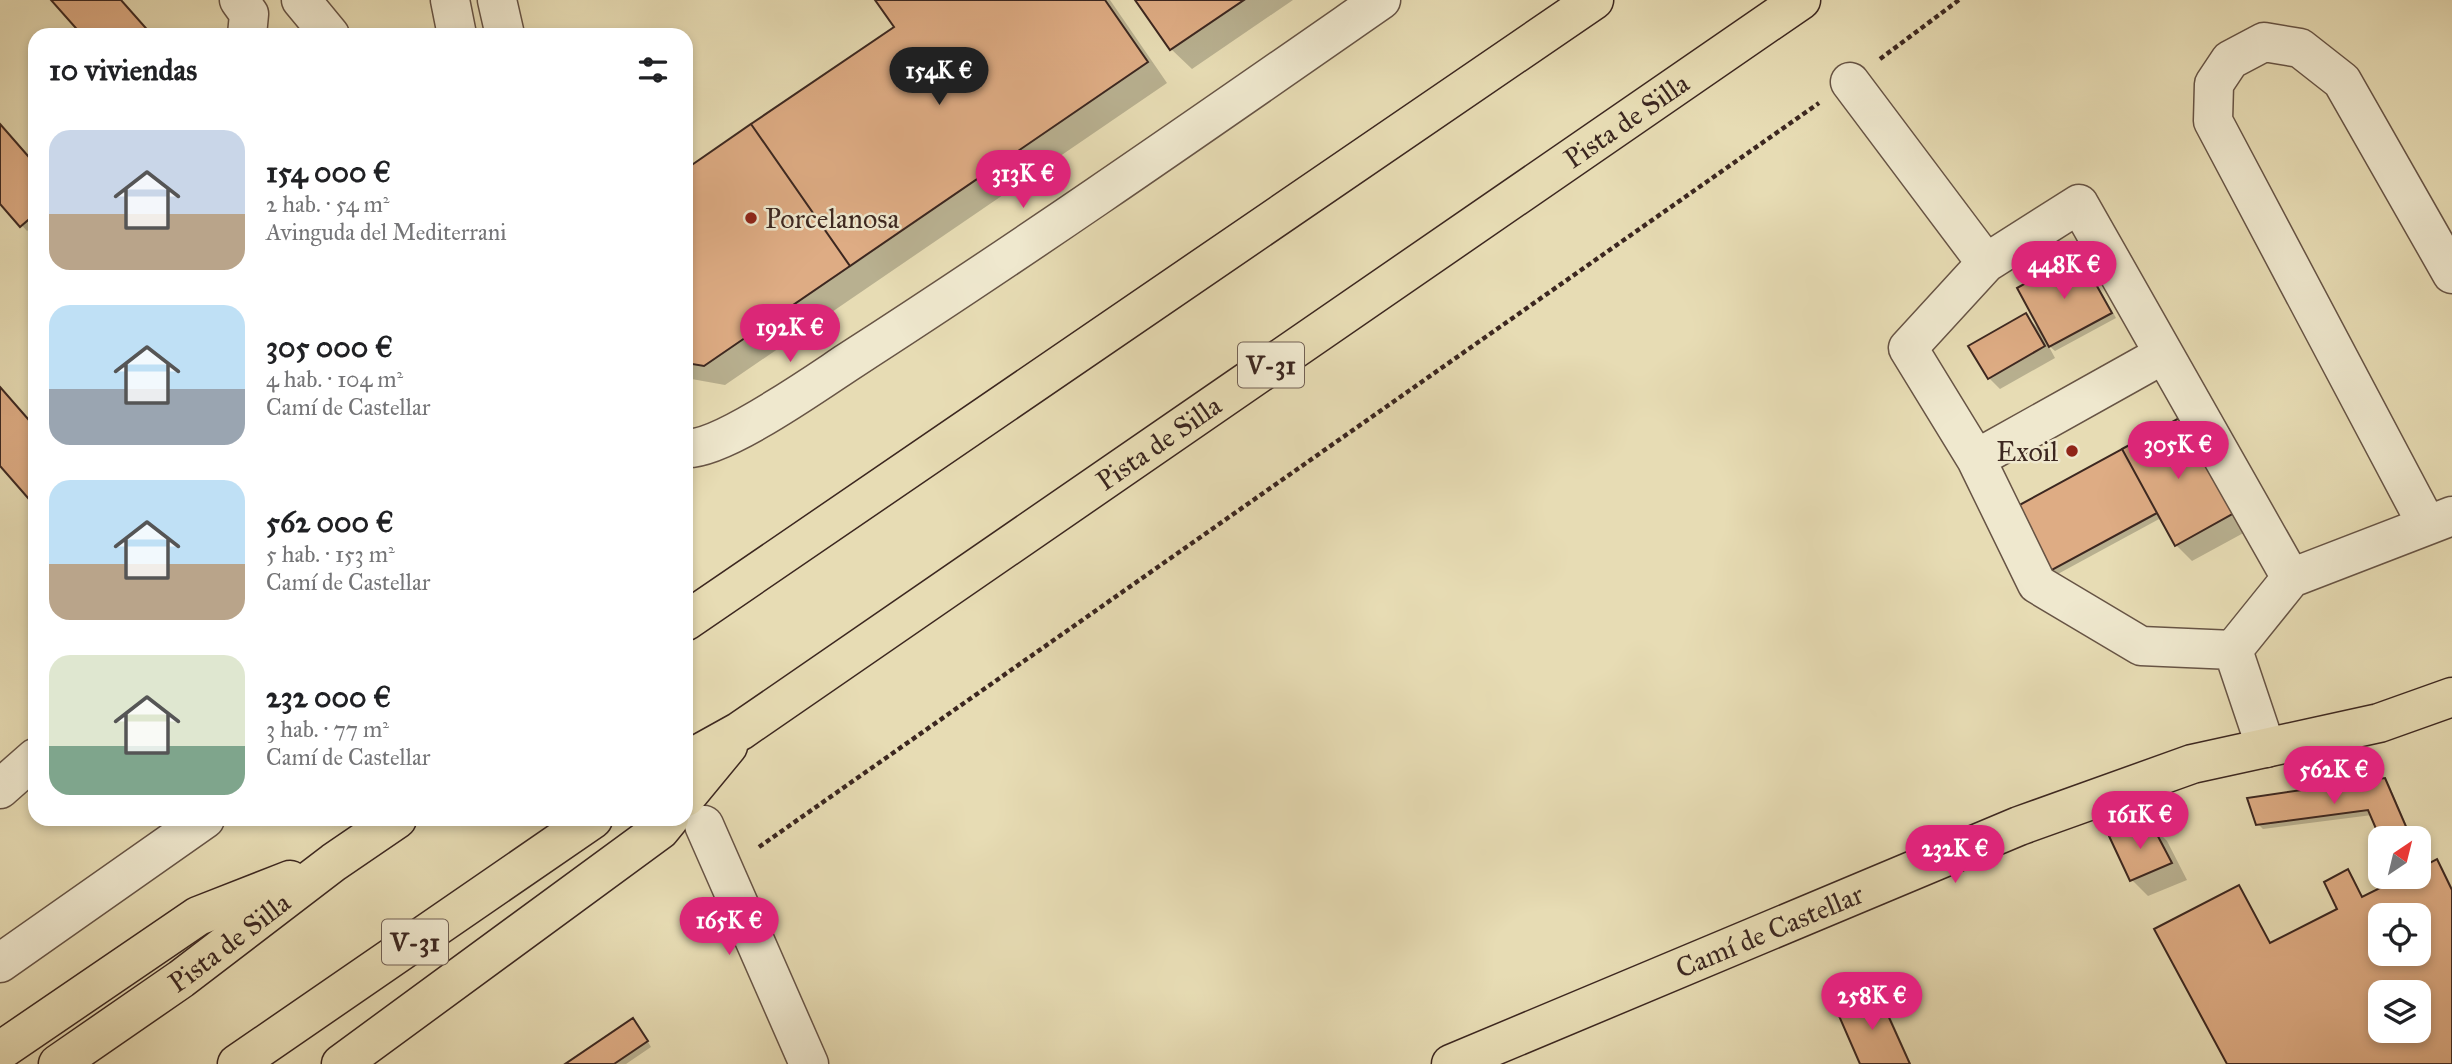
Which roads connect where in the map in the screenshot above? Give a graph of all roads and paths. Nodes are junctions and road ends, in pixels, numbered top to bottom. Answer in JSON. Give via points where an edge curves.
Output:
{"nodes":[{"id":1,"x":239,"y":0,"type":"edge"},
{"id":2,"x":301,"y":0,"type":"edge"},
{"id":3,"x":450,"y":0,"type":"edge"},
{"id":4,"x":497,"y":0,"type":"edge"},
{"id":5,"x":1381,"y":0,"type":"edge"},
{"id":6,"x":1594,"y":0,"type":"edge"},
{"id":7,"x":1801,"y":0,"type":"edge"},
{"id":8,"x":1959,"y":0,"type":"edge"},
{"id":9,"x":248,"y":28,"type":"edge"},
{"id":10,"x":324,"y":28,"type":"edge"},
{"id":11,"x":456,"y":28,"type":"edge"},
{"id":12,"x":503,"y":28,"type":"edge"},
{"id":13,"x":1850,"y":82,"type":"junction"},
{"id":14,"x":1986,"y":263,"type":"junction"},
{"id":15,"x":2452,"y":274,"type":"edge"},
{"id":16,"x":2164,"y":354,"type":"junction"},
{"id":17,"x":693,"y":449,"type":"edge"},
{"id":18,"x":1976,"y":459,"type":"junction"},
{"id":19,"x":2439,"y":520,"type":"edge"},
{"id":20,"x":2291,"y":578,"type":"junction"},
{"id":21,"x":693,"y":616,"type":"edge"},
{"id":22,"x":2233,"y":650,"type":"junction"},
{"id":23,"x":2452,"y":697,"type":"edge"},
{"id":24,"x":740,"y":731,"type":"junction"},
{"id":25,"x":2266,"y":748,"type":"junction"},
{"id":26,"x":693,"y":757,"type":"edge"},
{"id":27,"x":28,"y":764,"type":"edge"},
{"id":28,"x":0,"y":789,"type":"edge"},
{"id":29,"x":693,"y":803,"type":"edge"},
{"id":30,"x":195,"y":826,"type":"edge"},
{"id":31,"x":387,"y":826,"type":"edge"},
{"id":32,"x":583,"y":826,"type":"edge"},
{"id":33,"x":666,"y":826,"type":"edge"},
{"id":34,"x":692,"y":826,"type":"edge"},
{"id":35,"x":760,"y":847,"type":"dead end"},
{"id":36,"x":334,"y":862,"type":"junction"},
{"id":37,"x":0,"y":963,"type":"edge"},
{"id":38,"x":0,"y":1051,"type":"edge"},
{"id":39,"x":58,"y":1064,"type":"edge"},
{"id":40,"x":237,"y":1064,"type":"edge"},
{"id":41,"x":341,"y":1064,"type":"edge"},
{"id":42,"x":809,"y":1064,"type":"edge"},
{"id":43,"x":1451,"y":1064,"type":"edge"}],
"edges":[{"from":1,"to":9,"type":"street","via":[[250,14]]},
{"from":2,"to":10,"type":"street"},
{"from":3,"to":11,"type":"street"},
{"from":4,"to":12,"type":"street"},
{"from":5,"to":17,"type":"street","via":[[858,356],[723,438]]},
{"from":6,"to":21,"type":"main road"},
{"from":7,"to":24,"type":"main road","name":"Pista de Silla","number":"V-31"},
{"from":8,"to":13,"type":"path"},
{"from":13,"to":14,"type":"street"},
{"from":13,"to":35,"type":"path"},
{"from":14,"to":16,"type":"street","via":[[2079,204]]},
{"from":14,"to":18,"type":"street","via":[[1908,348]]},
{"from":15,"to":19,"type":"street","via":[[2342,81],[2300,48],[2264,42],[2230,60],[2214,84],[2213,121]]},
{"from":16,"to":18,"type":"street"},
{"from":16,"to":20,"type":"street"},
{"from":18,"to":22,"type":"street","via":[[2037,584],[2141,646]]},
{"from":19,"to":20,"type":"street"},
{"from":20,"to":22,"type":"street"},
{"from":22,"to":25,"type":"street"},
{"from":23,"to":25,"type":"main road","name":"Camí de Castellar","via":[[2379,723]]},
{"from":24,"to":26,"type":"main road","name":"Pista de Silla","number":"V-31"},
{"from":24,"to":29,"type":"main road"},
{"from":25,"to":43,"type":"main road","name":"Camí de Castellar","via":[[2192,764],[2019,826]]},
{"from":27,"to":28,"type":"street"},
{"from":30,"to":37,"type":"street"},
{"from":31,"to":36,"type":"main road","name":"Pista de Silla"},
{"from":32,"to":40,"type":"main road","number":"V-31"},
{"from":33,"to":41,"type":"main road"},
{"from":34,"to":42,"type":"street"},
{"from":36,"to":38,"type":"main road","via":[[198,916]]},
{"from":36,"to":39,"type":"main road","name":"Pista de Silla","via":[[181,979]]}]}
